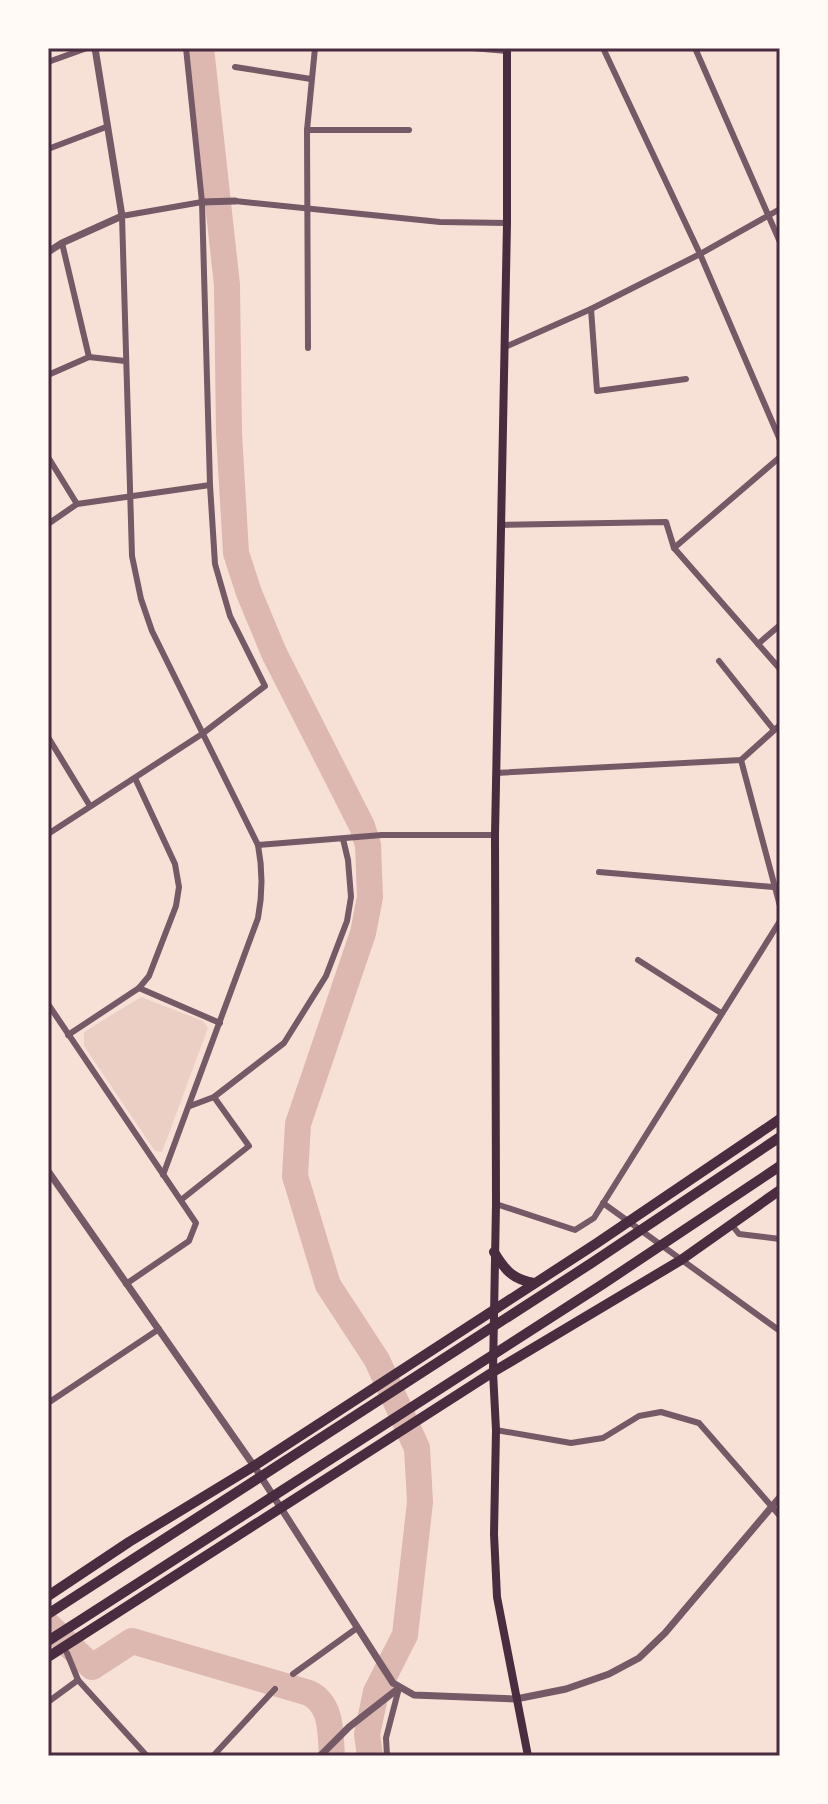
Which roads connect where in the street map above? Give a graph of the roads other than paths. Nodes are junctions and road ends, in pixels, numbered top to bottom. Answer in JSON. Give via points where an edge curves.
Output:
{"nodes":[{"id":1,"x":87,"y":48,"type":"edge"},
{"id":2,"x":95,"y":48,"type":"edge"},
{"id":3,"x":186,"y":48,"type":"edge"},
{"id":4,"x":315,"y":48,"type":"edge"},
{"id":5,"x":472,"y":48,"type":"edge"},
{"id":6,"x":603,"y":48,"type":"edge"},
{"id":7,"x":695,"y":48,"type":"edge"},
{"id":8,"x":507,"y":50,"type":"edge"},
{"id":9,"x":48,"y":62,"type":"edge"},
{"id":10,"x":235,"y":67,"type":"dead end"},
{"id":11,"x":311,"y":79,"type":"junction"},
{"id":12,"x":106,"y":127,"type":"junction"},
{"id":13,"x":307,"y":130,"type":"junction"},
{"id":14,"x":409,"y":130,"type":"dead end"},
{"id":15,"x":48,"y":149,"type":"edge"},
{"id":16,"x":235,"y":201,"type":"joint"},
{"id":17,"x":202,"y":202,"type":"junction"},
{"id":18,"x":307,"y":208,"type":"junction"},
{"id":19,"x":780,"y":209,"type":"edge"},
{"id":20,"x":767,"y":215,"type":"junction"},
{"id":21,"x":122,"y":216,"type":"junction"},
{"id":22,"x":507,"y":223,"type":"junction"},
{"id":23,"x":780,"y":242,"type":"edge"},
{"id":24,"x":62,"y":243,"type":"junction"},
{"id":25,"x":48,"y":252,"type":"edge"},
{"id":26,"x":700,"y":254,"type":"junction"},
{"id":27,"x":591,"y":309,"type":"junction"},
{"id":28,"x":505,"y":347,"type":"junction"},
{"id":29,"x":308,"y":348,"type":"dead end"},
{"id":30,"x":89,"y":357,"type":"junction"},
{"id":31,"x":125,"y":361,"type":"junction"},
{"id":32,"x":48,"y":375,"type":"edge"},
{"id":33,"x":686,"y":379,"type":"dead end"},
{"id":34,"x":780,"y":440,"type":"edge"},
{"id":35,"x":48,"y":457,"type":"edge"},
{"id":36,"x":780,"y":457,"type":"edge"},
{"id":37,"x":210,"y":485,"type":"junction"},
{"id":38,"x":128,"y":495,"type":"junction"},
{"id":39,"x":77,"y":504,"type":"junction"},
{"id":40,"x":48,"y":524,"type":"edge"},
{"id":41,"x":501,"y":525,"type":"junction"},
{"id":42,"x":674,"y":548,"type":"junction"},
{"id":43,"x":780,"y":625,"type":"edge"},
{"id":44,"x":758,"y":644,"type":"junction"},
{"id":45,"x":719,"y":661,"type":"dead end"},
{"id":46,"x":780,"y":669,"type":"edge"},
{"id":47,"x":777,"y":727,"type":"edge"},
{"id":48,"x":202,"y":734,"type":"junction"},
{"id":49,"x":48,"y":737,"type":"edge"},
{"id":50,"x":741,"y":760,"type":"junction"},
{"id":51,"x":496,"y":773,"type":"junction"},
{"id":52,"x":135,"y":778,"type":"junction"},
{"id":53,"x":90,"y":806,"type":"junction"},
{"id":54,"x":48,"y":834,"type":"edge"},
{"id":55,"x":495,"y":835,"type":"junction"},
{"id":56,"x":343,"y":839,"type":"junction"},
{"id":57,"x":258,"y":845,"type":"junction"},
{"id":58,"x":599,"y":872,"type":"dead end"},
{"id":59,"x":773,"y":887,"type":"junction"},
{"id":60,"x":780,"y":906,"type":"edge"},
{"id":61,"x":780,"y":921,"type":"edge"},
{"id":62,"x":638,"y":960,"type":"dead end"},
{"id":63,"x":139,"y":988,"type":"junction"},
{"id":64,"x":48,"y":1004,"type":"edge"},
{"id":65,"x":721,"y":1013,"type":"junction"},
{"id":66,"x":220,"y":1023,"type":"junction"},
{"id":67,"x":68,"y":1035,"type":"junction"},
{"id":68,"x":214,"y":1097,"type":"junction"},
{"id":69,"x":190,"y":1106,"type":"junction"},
{"id":70,"x":780,"y":1119,"type":"edge"},
{"id":71,"x":780,"y":1137,"type":"edge"},
{"id":72,"x":780,"y":1166,"type":"edge"},
{"id":73,"x":48,"y":1171,"type":"edge"},
{"id":74,"x":163,"y":1175,"type":"junction"},
{"id":75,"x":780,"y":1190,"type":"edge"},
{"id":76,"x":181,"y":1200,"type":"junction"},
{"id":77,"x":603,"y":1203,"type":"junction"},
{"id":78,"x":496,"y":1204,"type":"junction"},
{"id":79,"x":629,"y":1222,"type":"junction"},
{"id":80,"x":731,"y":1224,"type":"junction"},
{"id":81,"x":780,"y":1239,"type":"edge"},
{"id":82,"x":494,"y":1252,"type":"junction"},
{"id":83,"x":681,"y":1260,"type":"junction"},
{"id":84,"x":534,"y":1283,"type":"junction"},
{"id":85,"x":126,"y":1284,"type":"junction"},
{"id":86,"x":493,"y":1309,"type":"junction"},
{"id":87,"x":159,"y":1329,"type":"junction"},
{"id":88,"x":780,"y":1331,"type":"edge"},
{"id":89,"x":493,"y":1372,"type":"junction"},
{"id":90,"x":48,"y":1403,"type":"edge"},
{"id":91,"x":496,"y":1430,"type":"junction"},
{"id":92,"x":254,"y":1466,"type":"junction"},
{"id":93,"x":780,"y":1497,"type":"edge"},
{"id":94,"x":280,"y":1508,"type":"junction"},
{"id":95,"x":771,"y":1508,"type":"junction"},
{"id":96,"x":780,"y":1516,"type":"edge"},
{"id":97,"x":48,"y":1596,"type":"edge"},
{"id":98,"x":48,"y":1614,"type":"edge"},
{"id":99,"x":357,"y":1628,"type":"junction"},
{"id":100,"x":48,"y":1641,"type":"edge"},
{"id":101,"x":67,"y":1653,"type":"dead end"},
{"id":102,"x":48,"y":1657,"type":"edge"},
{"id":103,"x":293,"y":1674,"type":"dead end"},
{"id":104,"x":78,"y":1680,"type":"junction"},
{"id":105,"x":396,"y":1685,"type":"junction"},
{"id":106,"x":275,"y":1689,"type":"dead end"},
{"id":107,"x":516,"y":1699,"type":"junction"},
{"id":108,"x":48,"y":1702,"type":"edge"},
{"id":109,"x":147,"y":1756,"type":"edge"},
{"id":110,"x":213,"y":1756,"type":"edge"},
{"id":111,"x":320,"y":1756,"type":"edge"},
{"id":112,"x":387,"y":1756,"type":"edge"},
{"id":113,"x":528,"y":1756,"type":"edge"}],
"edges":[{"from":1,"to":9,"type":"street"},
{"from":2,"to":12,"type":"street"},
{"from":3,"to":17,"type":"street"},
{"from":4,"to":11,"type":"street"},
{"from":5,"to":8,"type":"street"},
{"from":6,"to":26,"type":"street"},
{"from":7,"to":20,"type":"street"},
{"from":8,"to":22,"type":"main road"},
{"from":10,"to":11,"type":"street"},
{"from":11,"to":13,"type":"street"},
{"from":12,"to":15,"type":"street"},
{"from":12,"to":21,"type":"street"},
{"from":13,"to":14,"type":"street"},
{"from":13,"to":18,"type":"street"},
{"from":16,"to":17,"type":"street"},
{"from":16,"to":18,"type":"street"},
{"from":17,"to":21,"type":"street"},
{"from":17,"to":37,"type":"street"},
{"from":18,"to":22,"type":"street","via":[[440,222]]},
{"from":18,"to":29,"type":"street"},
{"from":19,"to":20,"type":"street"},
{"from":20,"to":23,"type":"street"},
{"from":20,"to":26,"type":"street"},
{"from":21,"to":24,"type":"street"},
{"from":21,"to":31,"type":"street"},
{"from":22,"to":28,"type":"main road"},
{"from":24,"to":25,"type":"street"},
{"from":24,"to":30,"type":"street"},
{"from":26,"to":27,"type":"street"},
{"from":26,"to":34,"type":"street"},
{"from":27,"to":28,"type":"street"},
{"from":27,"to":33,"type":"street","via":[[597,391]]},
{"from":28,"to":41,"type":"main road"},
{"from":30,"to":31,"type":"street"},
{"from":30,"to":32,"type":"street"},
{"from":31,"to":38,"type":"street"},
{"from":35,"to":39,"type":"street"},
{"from":36,"to":42,"type":"street"},
{"from":37,"to":38,"type":"street"},
{"from":37,"to":48,"type":"street","via":[[215,564],[230,616],[265,686]]},
{"from":38,"to":39,"type":"street"},
{"from":38,"to":48,"type":"street","via":[[141,599]]},
{"from":39,"to":40,"type":"street"},
{"from":41,"to":42,"type":"street","via":[[666,522]]},
{"from":41,"to":51,"type":"main road"},
{"from":42,"to":44,"type":"street"},
{"from":43,"to":44,"type":"street"},
{"from":44,"to":46,"type":"street"},
{"from":45,"to":47,"type":"street"},
{"from":47,"to":50,"type":"street"},
{"from":48,"to":52,"type":"street"},
{"from":48,"to":57,"type":"street"},
{"from":49,"to":53,"type":"street"},
{"from":50,"to":51,"type":"street"},
{"from":50,"to":59,"type":"street"},
{"from":51,"to":55,"type":"main road"},
{"from":52,"to":53,"type":"street"},
{"from":52,"to":63,"type":"street","via":[[175,864],[179,887],[149,976]]},
{"from":53,"to":54,"type":"street"},
{"from":55,"to":56,"type":"street"},
{"from":55,"to":78,"type":"main road"},
{"from":56,"to":57,"type":"street"},
{"from":56,"to":68,"type":"street","via":[[351,897],[326,976],[284,1043]]},
{"from":57,"to":66,"type":"street","via":[[263,874],[258,918]]},
{"from":58,"to":59,"type":"street"},
{"from":59,"to":60,"type":"street"},
{"from":61,"to":65,"type":"street"},
{"from":62,"to":65,"type":"street"},
{"from":63,"to":66,"type":"street"},
{"from":63,"to":67,"type":"street"},
{"from":64,"to":67,"type":"street"},
{"from":65,"to":77,"type":"street"},
{"from":66,"to":69,"type":"street"},
{"from":67,"to":74,"type":"street"},
{"from":68,"to":69,"type":"street"},
{"from":68,"to":76,"type":"street","via":[[249,1146]]},
{"from":69,"to":74,"type":"street"},
{"from":70,"to":79,"type":"highway"},
{"from":71,"to":98,"type":"highway"},
{"from":72,"to":100,"type":"highway"},
{"from":73,"to":85,"type":"street"},
{"from":74,"to":76,"type":"street"},
{"from":75,"to":80,"type":"highway"},
{"from":76,"to":85,"type":"street","via":[[196,1223],[189,1241]]},
{"from":77,"to":78,"type":"street","via":[[594,1218],[575,1230]]},
{"from":77,"to":79,"type":"street"},
{"from":78,"to":82,"type":"main road"},
{"from":79,"to":83,"type":"street"},
{"from":79,"to":84,"type":"highway"},
{"from":80,"to":81,"type":"street","via":[[739,1234]]},
{"from":80,"to":83,"type":"highway"},
{"from":82,"to":84,"type":"highway","via":[[506,1271]]},
{"from":82,"to":86,"type":"main road"},
{"from":83,"to":88,"type":"street"},
{"from":83,"to":89,"type":"highway"},
{"from":84,"to":86,"type":"highway"},
{"from":85,"to":87,"type":"street"},
{"from":86,"to":89,"type":"main road"},
{"from":86,"to":92,"type":"highway"},
{"from":87,"to":90,"type":"street"},
{"from":87,"to":92,"type":"street"},
{"from":89,"to":91,"type":"main road"},
{"from":89,"to":94,"type":"highway"},
{"from":91,"to":95,"type":"street","via":[[571,1443],[603,1438],[639,1416],[661,1412],[699,1423]]},
{"from":91,"to":107,"type":"main road","via":[[497,1597]]},
{"from":92,"to":94,"type":"street"},
{"from":92,"to":97,"type":"highway"},
{"from":93,"to":95,"type":"street"},
{"from":94,"to":99,"type":"street"},
{"from":94,"to":102,"type":"highway"},
{"from":95,"to":96,"type":"street"},
{"from":95,"to":107,"type":"street","via":[[639,1658],[566,1689]]},
{"from":99,"to":103,"type":"street"},
{"from":99,"to":105,"type":"street"},
{"from":101,"to":104,"type":"street"},
{"from":104,"to":108,"type":"street"},
{"from":104,"to":109,"type":"street"},
{"from":105,"to":107,"type":"street","via":[[414,1695]]},
{"from":105,"to":111,"type":"street"},
{"from":105,"to":112,"type":"street"},
{"from":106,"to":110,"type":"street"},
{"from":107,"to":113,"type":"main road"}]}
